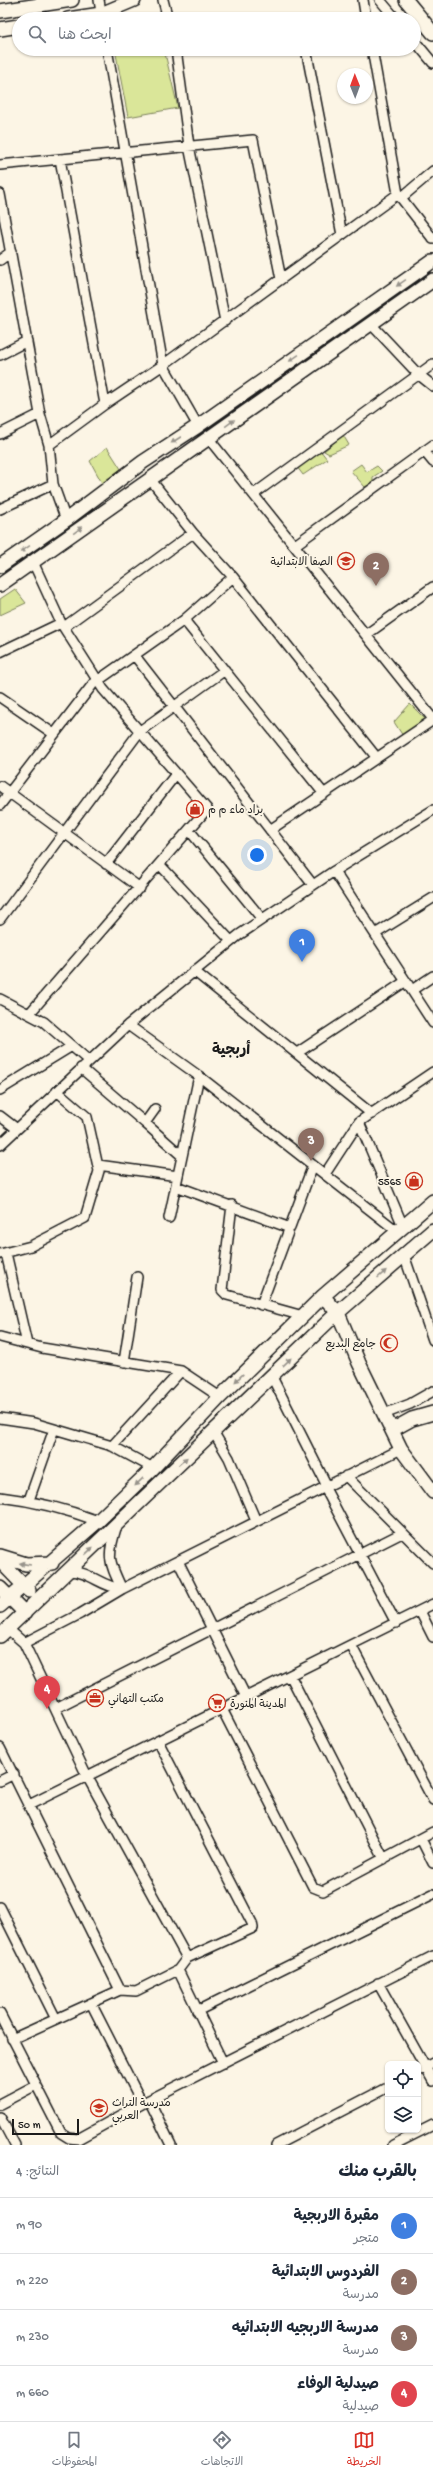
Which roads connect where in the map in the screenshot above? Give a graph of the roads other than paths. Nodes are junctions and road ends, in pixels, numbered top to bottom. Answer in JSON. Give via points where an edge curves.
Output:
{"nodes":[{"id":1,"x":72,"y":0,"type":"edge"},
{"id":2,"x":99,"y":0,"type":"edge"},
{"id":3,"x":134,"y":0,"type":"edge"},
{"id":4,"x":163,"y":0,"type":"edge"},
{"id":5,"x":363,"y":0,"type":"edge"},
{"id":6,"x":380,"y":0,"type":"edge"},
{"id":7,"x":406,"y":0,"type":"edge"},
{"id":8,"x":0,"y":11,"type":"edge"},
{"id":9,"x":100,"y":12,"type":"edge"},
{"id":10,"x":111,"y":12,"type":"edge"},
{"id":11,"x":166,"y":12,"type":"edge"},
{"id":12,"x":365,"y":12,"type":"edge"},
{"id":13,"x":390,"y":12,"type":"edge"},
{"id":14,"x":416,"y":12,"type":"edge"},
{"id":15,"x":421,"y":18,"type":"edge"},
{"id":16,"x":12,"y":27,"type":"edge"},
{"id":17,"x":0,"y":29,"type":"edge"},
{"id":18,"x":433,"y":33,"type":"edge"},
{"id":19,"x":421,"y":48,"type":"edge"},
{"id":20,"x":108,"y":56,"type":"edge"},
{"id":21,"x":177,"y":56,"type":"edge"},
{"id":22,"x":307,"y":56,"type":"edge"},
{"id":23,"x":373,"y":56,"type":"edge"},
{"id":24,"x":433,"y":63,"type":"edge"},
{"id":25,"x":189,"y":146,"type":"junction"},
{"id":26,"x":125,"y":153,"type":"junction"},
{"id":27,"x":60,"y":159,"type":"junction"},
{"id":28,"x":0,"y":165,"type":"edge"},
{"id":29,"x":433,"y":172,"type":"edge"},
{"id":30,"x":0,"y":194,"type":"edge"},
{"id":31,"x":399,"y":196,"type":"junction"},
{"id":32,"x":342,"y":235,"type":"junction"},
{"id":33,"x":433,"y":239,"type":"edge"},
{"id":34,"x":11,"y":252,"type":"junction"},
{"id":35,"x":0,"y":260,"type":"edge"},
{"id":36,"x":433,"y":261,"type":"edge"},
{"id":37,"x":282,"y":279,"type":"junction"},
{"id":38,"x":433,"y":280,"type":"edge"},
{"id":39,"x":224,"y":321,"type":"junction"},
{"id":40,"x":370,"y":323,"type":"junction"},
{"id":41,"x":326,"y":336,"type":"junction"},
{"id":42,"x":27,"y":341,"type":"junction"},
{"id":43,"x":336,"y":347,"type":"junction"},
{"id":44,"x":0,"y":355,"type":"edge"},
{"id":45,"x":433,"y":364,"type":"edge"},
{"id":46,"x":163,"y":366,"type":"junction"},
{"id":47,"x":418,"y":374,"type":"junction"},
{"id":48,"x":433,"y":386,"type":"edge"},
{"id":49,"x":105,"y":404,"type":"junction"},
{"id":50,"x":40,"y":414,"type":"junction"},
{"id":51,"x":198,"y":426,"type":"junction"},
{"id":52,"x":0,"y":434,"type":"edge"},
{"id":53,"x":209,"y":439,"type":"junction"},
{"id":54,"x":49,"y":445,"type":"junction"},
{"id":55,"x":433,"y":445,"type":"edge"},
{"id":56,"x":424,"y":451,"type":"junction"},
{"id":57,"x":433,"y":462,"type":"edge"},
{"id":58,"x":150,"y":479,"type":"junction"},
{"id":59,"x":53,"y":484,"type":"junction"},
{"id":60,"x":254,"y":494,"type":"junction"},
{"id":61,"x":0,"y":509,"type":"edge"},
{"id":62,"x":66,"y":520,"type":"junction"},
{"id":63,"x":193,"y":533,"type":"junction"},
{"id":64,"x":43,"y":536,"type":"junction"},
{"id":65,"x":295,"y":545,"type":"junction"},
{"id":66,"x":51,"y":549,"type":"junction"},
{"id":67,"x":33,"y":562,"type":"junction"},
{"id":68,"x":0,"y":566,"type":"edge"},
{"id":69,"x":233,"y":576,"type":"junction"},
{"id":70,"x":0,"y":585,"type":"edge"},
{"id":71,"x":433,"y":587,"type":"edge"},
{"id":72,"x":184,"y":620,"type":"junction"},
{"id":73,"x":63,"y":625,"type":"junction"},
{"id":74,"x":367,"y":634,"type":"junction"},
{"id":75,"x":0,"y":652,"type":"edge"},
{"id":76,"x":135,"y":656,"type":"junction"},
{"id":77,"x":225,"y":670,"type":"junction"},
{"id":78,"x":98,"y":681,"type":"junction"},
{"id":79,"x":0,"y":697,"type":"edge"},
{"id":80,"x":174,"y":707,"type":"junction"},
{"id":81,"x":433,"y":720,"type":"edge"},
{"id":82,"x":140,"y":731,"type":"junction"},
{"id":83,"x":54,"y":734,"type":"junction"},
{"id":84,"x":377,"y":758,"type":"junction"},
{"id":85,"x":176,"y":774,"type":"junction"},
{"id":86,"x":0,"y":786,"type":"edge"},
{"id":87,"x":9,"y":793,"type":"junction"},
{"id":88,"x":324,"y":794,"type":"junction"},
{"id":89,"x":0,"y":805,"type":"edge"},
{"id":90,"x":431,"y":811,"type":"edge"},
{"id":91,"x":433,"y":821,"type":"edge"},
{"id":92,"x":189,"y":830,"type":"junction"},
{"id":93,"x":270,"y":830,"type":"junction"},
{"id":94,"x":63,"y":834,"type":"junction"},
{"id":95,"x":106,"y":864,"type":"junction"},
{"id":96,"x":160,"y":865,"type":"junction"},
{"id":97,"x":334,"y":871,"type":"junction"},
{"id":98,"x":313,"y":885,"type":"junction"},
{"id":99,"x":140,"y":888,"type":"junction"},
{"id":100,"x":433,"y":898,"type":"edge"},
{"id":101,"x":0,"y":919,"type":"edge"},
{"id":102,"x":262,"y":919,"type":"junction"},
{"id":103,"x":375,"y":934,"type":"junction"},
{"id":104,"x":231,"y":941,"type":"junction"},
{"id":105,"x":194,"y":970,"type":"junction"},
{"id":106,"x":433,"y":976,"type":"edge"},
{"id":107,"x":406,"y":981,"type":"junction"},
{"id":108,"x":412,"y":990,"type":"junction"},
{"id":109,"x":0,"y":999,"type":"edge"},
{"id":110,"x":29,"y":1014,"type":"junction"},
{"id":111,"x":433,"y":1023,"type":"edge"},
{"id":112,"x":128,"y":1025,"type":"junction"},
{"id":113,"x":72,"y":1046,"type":"junction"},
{"id":114,"x":297,"y":1054,"type":"junction"},
{"id":115,"x":89,"y":1060,"type":"junction"},
{"id":116,"x":81,"y":1068,"type":"junction"},
{"id":117,"x":433,"y":1072,"type":"edge"},
{"id":118,"x":199,"y":1076,"type":"junction"},
{"id":119,"x":0,"y":1090,"type":"edge"},
{"id":120,"x":56,"y":1091,"type":"junction"},
{"id":121,"x":155,"y":1109,"type":"dead end"},
{"id":122,"x":372,"y":1114,"type":"junction"},
{"id":123,"x":0,"y":1116,"type":"edge"},
{"id":124,"x":359,"y":1122,"type":"junction"},
{"id":125,"x":144,"y":1123,"type":"junction"},
{"id":126,"x":17,"y":1129,"type":"junction"},
{"id":127,"x":0,"y":1145,"type":"edge"},
{"id":128,"x":182,"y":1156,"type":"junction"},
{"id":129,"x":98,"y":1165,"type":"junction"},
{"id":130,"x":313,"y":1165,"type":"junction"},
{"id":131,"x":325,"y":1174,"type":"junction"},
{"id":132,"x":177,"y":1181,"type":"junction"},
{"id":133,"x":433,"y":1201,"type":"edge"},
{"id":134,"x":232,"y":1206,"type":"junction"},
{"id":135,"x":169,"y":1218,"type":"dead end"},
{"id":136,"x":290,"y":1228,"type":"junction"},
{"id":137,"x":400,"y":1228,"type":"junction"},
{"id":138,"x":433,"y":1230,"type":"edge"},
{"id":139,"x":3,"y":1253,"type":"edge"},
{"id":140,"x":404,"y":1255,"type":"junction"},
{"id":141,"x":137,"y":1277,"type":"dead end"},
{"id":142,"x":323,"y":1296,"type":"junction"},
{"id":143,"x":261,"y":1305,"type":"junction"},
{"id":144,"x":338,"y":1313,"type":"junction"},
{"id":145,"x":303,"y":1316,"type":"junction"},
{"id":146,"x":0,"y":1337,"type":"edge"},
{"id":147,"x":433,"y":1340,"type":"edge"},
{"id":148,"x":27,"y":1344,"type":"junction"},
{"id":149,"x":124,"y":1362,"type":"junction"},
{"id":150,"x":181,"y":1371,"type":"junction"},
{"id":151,"x":272,"y":1377,"type":"junction"},
{"id":152,"x":433,"y":1391,"type":"edge"},
{"id":153,"x":220,"y":1396,"type":"junction"},
{"id":154,"x":433,"y":1413,"type":"edge"},
{"id":155,"x":384,"y":1414,"type":"junction"},
{"id":156,"x":0,"y":1418,"type":"edge"},
{"id":157,"x":54,"y":1429,"type":"junction"},
{"id":158,"x":392,"y":1430,"type":"junction"},
{"id":159,"x":214,"y":1433,"type":"junction"},
{"id":160,"x":112,"y":1446,"type":"junction"},
{"id":161,"x":401,"y":1449,"type":"junction"},
{"id":162,"x":153,"y":1468,"type":"junction"},
{"id":163,"x":346,"y":1476,"type":"junction"},
{"id":164,"x":326,"y":1487,"type":"junction"},
{"id":165,"x":433,"y":1492,"type":"edge"},
{"id":166,"x":0,"y":1497,"type":"edge"},
{"id":167,"x":29,"y":1500,"type":"junction"},
{"id":168,"x":98,"y":1521,"type":"junction"},
{"id":169,"x":256,"y":1521,"type":"junction"},
{"id":170,"x":117,"y":1525,"type":"junction"},
{"id":171,"x":402,"y":1532,"type":"junction"},
{"id":172,"x":358,"y":1555,"type":"junction"},
{"id":173,"x":0,"y":1556,"type":"edge"},
{"id":174,"x":0,"y":1561,"type":"edge"},
{"id":175,"x":178,"y":1561,"type":"junction"},
{"id":176,"x":52,"y":1563,"type":"junction"},
{"id":177,"x":433,"y":1563,"type":"edge"},
{"id":178,"x":69,"y":1571,"type":"junction"},
{"id":179,"x":25,"y":1586,"type":"junction"},
{"id":180,"x":122,"y":1590,"type":"junction"},
{"id":181,"x":5,"y":1593,"type":"edge"},
{"id":182,"x":38,"y":1600,"type":"junction"},
{"id":183,"x":433,"y":1604,"type":"edge"},
{"id":184,"x":0,"y":1606,"type":"edge"},
{"id":185,"x":420,"y":1611,"type":"junction"},
{"id":186,"x":25,"y":1613,"type":"junction"},
{"id":187,"x":396,"y":1623,"type":"junction"},
{"id":188,"x":210,"y":1629,"type":"junction"},
{"id":189,"x":4,"y":1632,"type":"edge"},
{"id":190,"x":433,"y":1637,"type":"edge"},
{"id":191,"x":24,"y":1643,"type":"junction"},
{"id":192,"x":351,"y":1645,"type":"junction"},
{"id":193,"x":290,"y":1675,"type":"junction"},
{"id":194,"x":246,"y":1697,"type":"junction"},
{"id":195,"x":56,"y":1708,"type":"junction"},
{"id":196,"x":222,"y":1709,"type":"junction"},
{"id":197,"x":158,"y":1741,"type":"junction"},
{"id":198,"x":0,"y":1748,"type":"edge"},
{"id":199,"x":14,"y":1774,"type":"junction"},
{"id":200,"x":87,"y":1776,"type":"junction"},
{"id":201,"x":0,"y":1781,"type":"edge"},
{"id":202,"x":433,"y":1800,"type":"edge"},
{"id":203,"x":29,"y":1805,"type":"junction"},
{"id":204,"x":433,"y":1832,"type":"edge"},
{"id":205,"x":421,"y":1839,"type":"junction"},
{"id":206,"x":384,"y":1859,"type":"junction"},
{"id":207,"x":433,"y":1863,"type":"edge"},
{"id":208,"x":433,"y":1894,"type":"edge"},
{"id":209,"x":0,"y":1907,"type":"edge"},
{"id":210,"x":433,"y":1956,"type":"edge"},
{"id":211,"x":187,"y":1958,"type":"junction"},
{"id":212,"x":178,"y":1970,"type":"junction"},
{"id":213,"x":378,"y":1984,"type":"junction"},
{"id":214,"x":120,"y":1990,"type":"junction"},
{"id":215,"x":91,"y":2003,"type":"junction"},
{"id":216,"x":197,"y":2011,"type":"junction"},
{"id":217,"x":0,"y":2014,"type":"edge"},
{"id":218,"x":56,"y":2019,"type":"junction"},
{"id":219,"x":12,"y":2039,"type":"junction"},
{"id":220,"x":223,"y":2063,"type":"junction"},
{"id":221,"x":425,"y":2067,"type":"edge"},
{"id":222,"x":433,"y":2082,"type":"edge"},
{"id":223,"x":36,"y":2085,"type":"junction"},
{"id":224,"x":385,"y":2088,"type":"edge"},
{"id":225,"x":146,"y":2102,"type":"junction"},
{"id":226,"x":0,"y":2104,"type":"edge"},
{"id":227,"x":0,"y":2117,"type":"edge"},
{"id":228,"x":432,"y":2128,"type":"edge"},
{"id":229,"x":14,"y":2145,"type":"edge"},
{"id":230,"x":171,"y":2145,"type":"edge"},
{"id":231,"x":276,"y":2145,"type":"edge"},
{"id":232,"x":393,"y":2145,"type":"edge"}],
"edges":[{"from":1,"to":8,"type":"street"},
{"from":2,"to":9,"type":"street"},
{"from":3,"to":10,"type":"street"},
{"from":4,"to":11,"type":"street"},
{"from":5,"to":12,"type":"street"},
{"from":6,"to":13,"type":"street"},
{"from":7,"to":14,"type":"street"},
{"from":15,"to":18,"type":"street"},
{"from":16,"to":17,"type":"street"},
{"from":19,"to":24,"type":"street"},
{"from":20,"to":26,"type":"street"},
{"from":21,"to":25,"type":"street"},
{"from":22,"to":32,"type":"street"},
{"from":23,"to":31,"type":"street"},
{"from":25,"to":26,"type":"street"},
{"from":25,"to":37,"type":"street","via":[[253,140]]},
{"from":25,"to":39,"type":"street"},
{"from":26,"to":27,"type":"street"},
{"from":26,"to":46,"type":"street"},
{"from":27,"to":28,"type":"street"},
{"from":27,"to":49,"type":"street"},
{"from":29,"to":31,"type":"street"},
{"from":30,"to":34,"type":"street"},
{"from":31,"to":32,"type":"street"},
{"from":31,"to":33,"type":"street"},
{"from":32,"to":37,"type":"street"},
{"from":34,"to":35,"type":"street"},
{"from":34,"to":42,"type":"street"},
{"from":36,"to":41,"type":"street","one_way":true},
{"from":37,"to":39,"type":"street"},
{"from":38,"to":40,"type":"street"},
{"from":39,"to":46,"type":"street"},
{"from":40,"to":43,"type":"street"},
{"from":40,"to":47,"type":"street"},
{"from":41,"to":43,"type":"street"},
{"from":41,"to":51,"type":"street","one_way":true},
{"from":42,"to":44,"type":"street"},
{"from":42,"to":50,"type":"street"},
{"from":53,"to":43,"type":"street","one_way":true},
{"from":45,"to":47,"type":"street"},
{"from":46,"to":49,"type":"street"},
{"from":46,"to":51,"type":"street"},
{"from":47,"to":48,"type":"street"},
{"from":47,"to":60,"type":"street"},
{"from":49,"to":54,"type":"street"},
{"from":50,"to":52,"type":"street"},
{"from":50,"to":54,"type":"street"},
{"from":51,"to":62,"type":"street","one_way":true,"via":[[143,462]]},
{"from":53,"to":58,"type":"street"},
{"from":53,"to":60,"type":"street"},
{"from":54,"to":59,"type":"street"},
{"from":55,"to":56,"type":"street"},
{"from":56,"to":57,"type":"street"},
{"from":56,"to":65,"type":"street"},
{"from":58,"to":63,"type":"street"},
{"from":66,"to":58,"type":"street","one_way":true},
{"from":59,"to":61,"type":"street"},
{"from":59,"to":62,"type":"street"},
{"from":60,"to":65,"type":"street"},
{"from":62,"to":64,"type":"street"},
{"from":63,"to":69,"type":"street"},
{"from":63,"to":73,"type":"street"},
{"from":64,"to":66,"type":"street"},
{"from":64,"to":68,"type":"street","one_way":true},
{"from":65,"to":74,"type":"street"},
{"from":66,"to":67,"type":"street"},
{"from":67,"to":70,"type":"street"},
{"from":67,"to":73,"type":"street"},
{"from":69,"to":72,"type":"street"},
{"from":69,"to":84,"type":"street"},
{"from":71,"to":74,"type":"street"},
{"from":72,"to":76,"type":"street"},
{"from":72,"to":77,"type":"street"},
{"from":73,"to":75,"type":"street"},
{"from":73,"to":78,"type":"street"},
{"from":74,"to":81,"type":"street"},
{"from":76,"to":78,"type":"street"},
{"from":76,"to":80,"type":"street"},
{"from":77,"to":80,"type":"street"},
{"from":77,"to":88,"type":"street"},
{"from":78,"to":82,"type":"street"},
{"from":78,"to":83,"type":"street"},
{"from":79,"to":83,"type":"street"},
{"from":80,"to":82,"type":"street"},
{"from":80,"to":93,"type":"street"},
{"from":81,"to":84,"type":"street"},
{"from":82,"to":85,"type":"street"},
{"from":82,"to":94,"type":"street"},
{"from":83,"to":87,"type":"street"},
{"from":84,"to":88,"type":"street"},
{"from":85,"to":92,"type":"street","via":[[206,809]]},
{"from":85,"to":95,"type":"street"},
{"from":86,"to":87,"type":"street"},
{"from":87,"to":89,"type":"street"},
{"from":87,"to":94,"type":"street"},
{"from":88,"to":93,"type":"street"},
{"from":90,"to":91,"type":"street"},
{"from":90,"to":97,"type":"street"},
{"from":92,"to":96,"type":"street"},
{"from":92,"to":102,"type":"street"},
{"from":93,"to":98,"type":"street"},
{"from":94,"to":95,"type":"street"},
{"from":94,"to":101,"type":"street"},
{"from":95,"to":99,"type":"street"},
{"from":96,"to":99,"type":"street"},
{"from":96,"to":104,"type":"street"},
{"from":97,"to":98,"type":"street"},
{"from":97,"to":103,"type":"street"},
{"from":98,"to":102,"type":"street"},
{"from":99,"to":110,"type":"street"},
{"from":100,"to":103,"type":"street"},
{"from":102,"to":104,"type":"street"},
{"from":103,"to":107,"type":"street"},
{"from":104,"to":105,"type":"street"},
{"from":105,"to":112,"type":"street"},
{"from":105,"to":114,"type":"street"},
{"from":106,"to":108,"type":"street"},
{"from":107,"to":108,"type":"street"},
{"from":107,"to":114,"type":"street"},
{"from":108,"to":111,"type":"street"},
{"from":109,"to":110,"type":"street"},
{"from":110,"to":113,"type":"street","via":[[44,1022]]},
{"from":112,"to":115,"type":"street"},
{"from":112,"to":118,"type":"street"},
{"from":113,"to":115,"type":"street"},
{"from":113,"to":119,"type":"street"},
{"from":114,"to":122,"type":"street"},
{"from":115,"to":116,"type":"street"},
{"from":116,"to":120,"type":"street"},
{"from":116,"to":125,"type":"street"},
{"from":117,"to":122,"type":"street"},
{"from":118,"to":128,"type":"street"},
{"from":118,"to":130,"type":"street"},
{"from":120,"to":126,"type":"street"},
{"from":120,"to":129,"type":"street","via":[[87,1117]]},
{"from":121,"to":125,"type":"street"},
{"from":122,"to":124,"type":"street"},
{"from":123,"to":126,"type":"street"},
{"from":124,"to":131,"type":"street"},
{"from":124,"to":137,"type":"street"},
{"from":125,"to":128,"type":"street"},
{"from":126,"to":127,"type":"street"},
{"from":128,"to":132,"type":"street"},
{"from":129,"to":132,"type":"street"},
{"from":129,"to":139,"type":"street","via":[[99,1171],[85,1218],[31,1246]]},
{"from":130,"to":131,"type":"street"},
{"from":130,"to":136,"type":"street"},
{"from":131,"to":137,"type":"street"},
{"from":132,"to":134,"type":"street"},
{"from":132,"to":135,"type":"street"},
{"from":133,"to":137,"type":"street"},
{"from":134,"to":136,"type":"street"},
{"from":134,"to":143,"type":"street","via":[[222,1290],[227,1295]]},
{"from":136,"to":143,"type":"street"},
{"from":137,"to":142,"type":"street"},
{"from":138,"to":140,"type":"street"},
{"from":139,"to":148,"type":"street"},
{"from":144,"to":140,"type":"street","one_way":true},
{"from":140,"to":147,"type":"street"},
{"from":141,"to":149,"type":"street"},
{"from":142,"to":144,"type":"street"},
{"from":142,"to":145,"type":"street"},
{"from":143,"to":145,"type":"street"},
{"from":151,"to":144,"type":"street","one_way":true},
{"from":144,"to":155,"type":"street","via":[[358,1363]]},
{"from":145,"to":153,"type":"street","one_way":true},
{"from":146,"to":148,"type":"street"},
{"from":148,"to":149,"type":"street"},
{"from":149,"to":150,"type":"street"},
{"from":150,"to":153,"type":"street"},
{"from":150,"to":160,"type":"street"},
{"from":151,"to":159,"type":"street"},
{"from":151,"to":164,"type":"street"},
{"from":152,"to":155,"type":"street"},
{"from":153,"to":162,"type":"street"},
{"from":154,"to":158,"type":"street","via":[[412,1419]]},
{"from":155,"to":158,"type":"street"},
{"from":156,"to":157,"type":"street"},
{"from":157,"to":160,"type":"street"},
{"from":157,"to":167,"type":"street"},
{"from":158,"to":161,"type":"street"},
{"from":159,"to":169,"type":"street","via":[[229,1458]]},
{"from":170,"to":159,"type":"street","one_way":true},
{"from":160,"to":162,"type":"street"},
{"from":161,"to":163,"type":"street"},
{"from":161,"to":165,"type":"street"},
{"from":162,"to":168,"type":"street","one_way":true},
{"from":163,"to":164,"type":"street"},
{"from":163,"to":171,"type":"street"},
{"from":164,"to":169,"type":"street"},
{"from":164,"to":172,"type":"street"},
{"from":166,"to":167,"type":"street"},
{"from":167,"to":168,"type":"street"},
{"from":168,"to":176,"type":"street"},
{"from":169,"to":175,"type":"street"},
{"from":178,"to":170,"type":"street","one_way":true},
{"from":170,"to":180,"type":"street","via":[[110,1546],[110,1564]]},
{"from":171,"to":172,"type":"street"},
{"from":171,"to":177,"type":"street"},
{"from":172,"to":187,"type":"street"},
{"from":172,"to":188,"type":"street"},
{"from":176,"to":173,"type":"street","one_way":true,"via":[[26,1564]]},
{"from":174,"to":179,"type":"street"},
{"from":175,"to":180,"type":"street"},
{"from":175,"to":188,"type":"street"},
{"from":176,"to":179,"type":"street"},
{"from":178,"to":180,"type":"street","via":[[92,1576],[107,1587]]},
{"from":178,"to":182,"type":"street"},
{"from":179,"to":181,"type":"street"},
{"from":179,"to":182,"type":"street"},
{"from":180,"to":191,"type":"street"},
{"from":181,"to":184,"type":"street"},
{"from":181,"to":186,"type":"street"},
{"from":182,"to":186,"type":"street"},
{"from":183,"to":185,"type":"street"},
{"from":185,"to":187,"type":"street"},
{"from":185,"to":190,"type":"street"},
{"from":186,"to":189,"type":"street"},
{"from":187,"to":192,"type":"street"},
{"from":188,"to":194,"type":"street"},
{"from":188,"to":195,"type":"street"},
{"from":189,"to":191,"type":"street"},
{"from":191,"to":195,"type":"street"},
{"from":192,"to":193,"type":"street"},
{"from":192,"to":202,"type":"street"},
{"from":193,"to":194,"type":"street"},
{"from":193,"to":206,"type":"street"},
{"from":194,"to":196,"type":"street"},
{"from":195,"to":200,"type":"street"},
{"from":196,"to":197,"type":"street"},
{"from":196,"to":206,"type":"street","via":[[313,1887],[324,1890]]},
{"from":197,"to":200,"type":"street"},
{"from":197,"to":211,"type":"street","via":[[253,1928]]},
{"from":198,"to":199,"type":"street"},
{"from":199,"to":201,"type":"street"},
{"from":199,"to":203,"type":"street"},
{"from":200,"to":203,"type":"street"},
{"from":200,"to":211,"type":"street"},
{"from":203,"to":214,"type":"street"},
{"from":204,"to":205,"type":"street"},
{"from":205,"to":206,"type":"street"},
{"from":205,"to":207,"type":"street"},
{"from":208,"to":216,"type":"street"},
{"from":209,"to":218,"type":"street"},
{"from":210,"to":213,"type":"street"},
{"from":211,"to":212,"type":"street"},
{"from":212,"to":214,"type":"street","via":[[136,1991]]},
{"from":212,"to":216,"type":"street"},
{"from":213,"to":220,"type":"street"},
{"from":213,"to":221,"type":"street"},
{"from":214,"to":215,"type":"street"},
{"from":215,"to":218,"type":"street"},
{"from":215,"to":225,"type":"street"},
{"from":216,"to":220,"type":"street"},
{"from":217,"to":219,"type":"street"},
{"from":218,"to":219,"type":"street"},
{"from":219,"to":223,"type":"street"},
{"from":220,"to":225,"type":"street"},
{"from":221,"to":222,"type":"street"},
{"from":223,"to":225,"type":"street","via":[[61,2133],[69,2138],[78,2139]]},
{"from":223,"to":226,"type":"street"},
{"from":224,"to":231,"type":"street"},
{"from":225,"to":230,"type":"street"},
{"from":227,"to":229,"type":"street"},
{"from":228,"to":232,"type":"street"}]}
